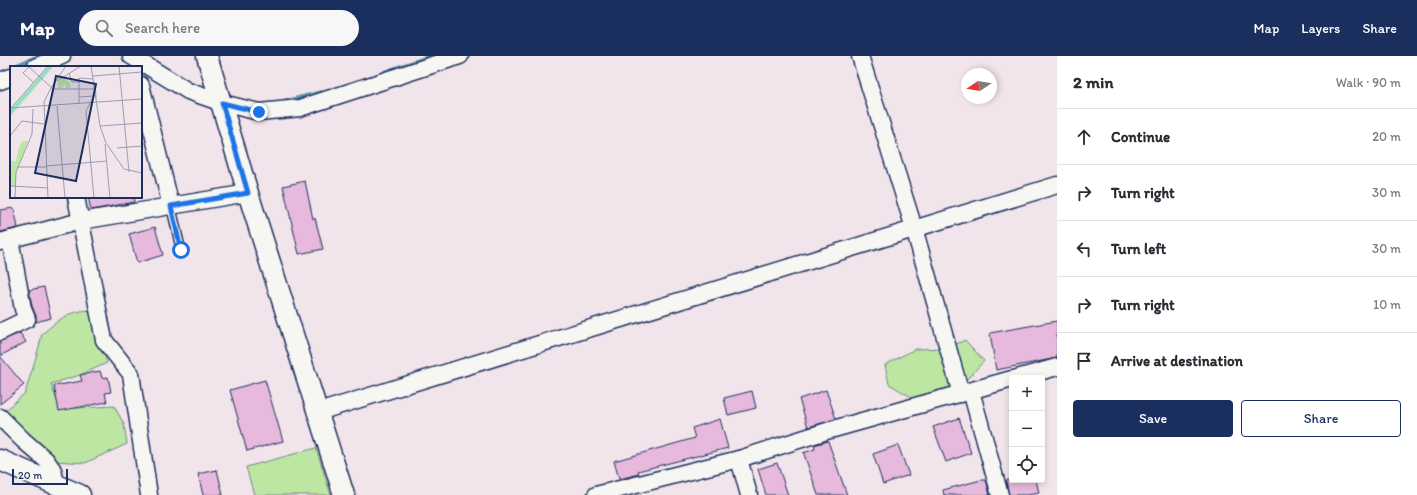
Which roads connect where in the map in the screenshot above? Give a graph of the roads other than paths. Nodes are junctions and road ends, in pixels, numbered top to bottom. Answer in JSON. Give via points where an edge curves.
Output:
{"nodes":[{"id":1,"x":130,"y":56,"type":"edge"},
{"id":2,"x":207,"y":56,"type":"edge"},
{"id":3,"x":460,"y":56,"type":"edge"},
{"id":4,"x":860,"y":56,"type":"edge"},
{"id":5,"x":55,"y":61,"type":"edge"},
{"id":6,"x":38,"y":66,"type":"edge"},
{"id":7,"x":135,"y":66,"type":"edge"},
{"id":8,"x":10,"y":77,"type":"edge"},
{"id":9,"x":0,"y":82,"type":"edge"},
{"id":10,"x":142,"y":90,"type":"edge"},
{"id":11,"x":222,"y":103,"type":"junction"},
{"id":12,"x":1057,"y":185,"type":"edge"},
{"id":13,"x":248,"y":193,"type":"junction"},
{"id":14,"x":76,"y":198,"type":"edge"},
{"id":15,"x":171,"y":206,"type":"junction"},
{"id":16,"x":81,"y":221,"type":"junction"},
{"id":17,"x":914,"y":228,"type":"junction"},
{"id":18,"x":5,"y":240,"type":"edge"},
{"id":19,"x":181,"y":250,"type":"dead end"},
{"id":20,"x":0,"y":332,"type":"edge"},
{"id":21,"x":1057,"y":367,"type":"edge"},
{"id":22,"x":1027,"y":375,"type":"edge"},
{"id":23,"x":1009,"y":380,"type":"edge"},
{"id":24,"x":966,"y":392,"type":"junction"},
{"id":25,"x":318,"y":412,"type":"junction"},
{"id":26,"x":0,"y":417,"type":"edge"},
{"id":27,"x":739,"y":459,"type":"junction"},
{"id":28,"x":0,"y":460,"type":"edge"},
{"id":29,"x":56,"y":484,"type":"junction"},
{"id":30,"x":80,"y":495,"type":"edge"},
{"id":31,"x":149,"y":495,"type":"edge"},
{"id":32,"x":344,"y":495,"type":"edge"},
{"id":33,"x":596,"y":495,"type":"edge"},
{"id":34,"x":749,"y":495,"type":"edge"},
{"id":35,"x":1000,"y":495,"type":"edge"}],
"edges":[{"from":1,"to":7,"type":"street"},
{"from":1,"to":11,"type":"street","via":[[188,91]]},
{"from":2,"to":11,"type":"street"},
{"from":3,"to":11,"type":"street","via":[[300,108],[259,112]]},
{"from":4,"to":17,"type":"street"},
{"from":5,"to":6,"type":"street"},
{"from":8,"to":9,"type":"street"},
{"from":10,"to":15,"type":"street"},
{"from":11,"to":13,"type":"street"},
{"from":12,"to":17,"type":"street"},
{"from":13,"to":15,"type":"street"},
{"from":13,"to":25,"type":"street"},
{"from":14,"to":16,"type":"street"},
{"from":15,"to":16,"type":"street"},
{"from":15,"to":19,"type":"lane"},
{"from":16,"to":18,"type":"street"},
{"from":16,"to":31,"type":"street","via":[[104,340],[132,374]]},
{"from":17,"to":24,"type":"street"},
{"from":17,"to":25,"type":"street"},
{"from":18,"to":20,"type":"street","via":[[27,319]]},
{"from":21,"to":22,"type":"street"},
{"from":23,"to":24,"type":"street"},
{"from":24,"to":27,"type":"street","via":[[830,430]]},
{"from":24,"to":35,"type":"street"},
{"from":25,"to":32,"type":"street"},
{"from":26,"to":29,"type":"street","via":[[46,460],[53,470]]},
{"from":27,"to":33,"type":"street"},
{"from":27,"to":34,"type":"street"},
{"from":28,"to":29,"type":"street"},
{"from":29,"to":30,"type":"street"}]}
